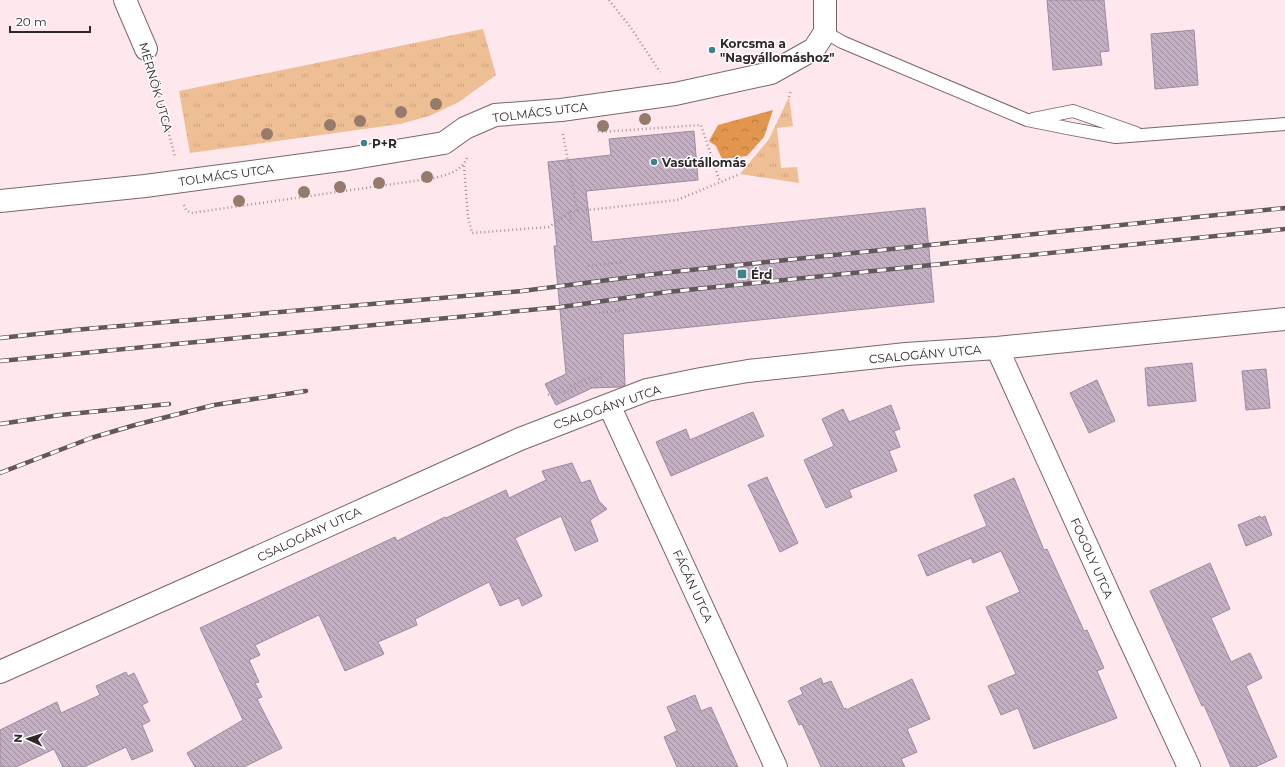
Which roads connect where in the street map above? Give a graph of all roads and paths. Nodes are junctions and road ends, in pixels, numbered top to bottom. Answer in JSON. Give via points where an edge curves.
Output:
{"nodes":[{"id":1,"x":124,"y":0,"type":"edge"},
{"id":2,"x":609,"y":0,"type":"edge"},
{"id":3,"x":825,"y":0,"type":"edge"},
{"id":4,"x":825,"y":32,"type":"junction"},
{"id":5,"x":146,"y":49,"type":"joint"},
{"id":6,"x":675,"y":94,"type":"junction"},
{"id":7,"x":561,"y":110,"type":"junction"},
{"id":8,"x":1027,"y":120,"type":"junction"},
{"id":9,"x":1285,"y":124,"type":"edge"},
{"id":10,"x":595,"y":130,"type":"dead end"},
{"id":11,"x":1141,"y":135,"type":"junction"},
{"id":12,"x":174,"y":153,"type":"dead end"},
{"id":13,"x":469,"y":155,"type":"dead end"},
{"id":14,"x":464,"y":166,"type":"junction"},
{"id":15,"x":740,"y":174,"type":"dead end"},
{"id":16,"x":720,"y":182,"type":"junction"},
{"id":17,"x":0,"y":201,"type":"edge"},
{"id":18,"x":186,"y":210,"type":"dead end"},
{"id":19,"x":577,"y":210,"type":"dead end"},
{"id":20,"x":570,"y":212,"type":"junction"},
{"id":21,"x":571,"y":224,"type":"dead end"},
{"id":22,"x":624,"y":262,"type":"dead end"},
{"id":23,"x":588,"y":266,"type":"dead end"},
{"id":24,"x":627,"y":310,"type":"dead end"},
{"id":25,"x":595,"y":313,"type":"dead end"},
{"id":26,"x":1285,"y":319,"type":"edge"},
{"id":27,"x":997,"y":348,"type":"junction"},
{"id":28,"x":600,"y":371,"type":"dead end"},
{"id":29,"x":594,"y":376,"type":"dead end"},
{"id":30,"x":562,"y":394,"type":"dead end"},
{"id":31,"x":548,"y":395,"type":"dead end"},
{"id":32,"x":609,"y":405,"type":"junction"},
{"id":33,"x":0,"y":672,"type":"edge"},
{"id":34,"x":776,"y":767,"type":"edge"},
{"id":35,"x":1189,"y":767,"type":"edge"}],
"edges":[{"from":1,"to":5,"type":"street","name":"MÉRNÖK UTCA"},
{"from":2,"to":6,"type":"path","via":[[632,28]]},
{"from":3,"to":4,"type":"street"},
{"from":4,"to":6,"type":"street","name":"TOLMÁCS UTCA","via":[[814,49],[771,73]]},
{"from":4,"to":8,"type":"lane","via":[[842,42]]},
{"from":5,"to":12,"type":"path","name":"MÉRNÖK UTCA"},
{"from":6,"to":7,"type":"street","name":"TOLMÁCS UTCA"},
{"from":7,"to":17,"type":"street","name":"TOLMÁCS UTCA","via":[[495,114],[465,128],[444,143],[348,159],[152,185]]},
{"from":7,"to":19,"type":"path"},
{"from":8,"to":11,"type":"lane","via":[[1116,137]]},
{"from":8,"to":11,"type":"lane","via":[[1073,111]]},
{"from":9,"to":11,"type":"lane"},
{"from":10,"to":16,"type":"path","via":[[601,132],[701,125]]},
{"from":13,"to":14,"type":"path"},
{"from":14,"to":18,"type":"path","via":[[435,178],[192,212]]},
{"from":14,"to":20,"type":"path","via":[[468,217],[472,233],[550,227]]},
{"from":15,"to":16,"type":"path"},
{"from":16,"to":20,"type":"path","via":[[677,200]]},
{"from":20,"to":21,"type":"path"},
{"from":22,"to":23,"type":"path"},
{"from":24,"to":25,"type":"path"},
{"from":26,"to":27,"type":"street","name":"CSALOGÁNY UTCA"},
{"from":27,"to":32,"type":"street","name":"CSALOGÁNY UTCA","via":[[906,354],[748,371],[647,390]]},
{"from":27,"to":35,"type":"street","name":"FOGOLY UTCA"},
{"from":28,"to":30,"type":"path","via":[[602,377]]},
{"from":29,"to":31,"type":"path"},
{"from":32,"to":33,"type":"street","name":"CSALOGÁNY UTCA","via":[[520,438]]},
{"from":32,"to":34,"type":"street","name":"FÁCÁN UTCA"}]}
